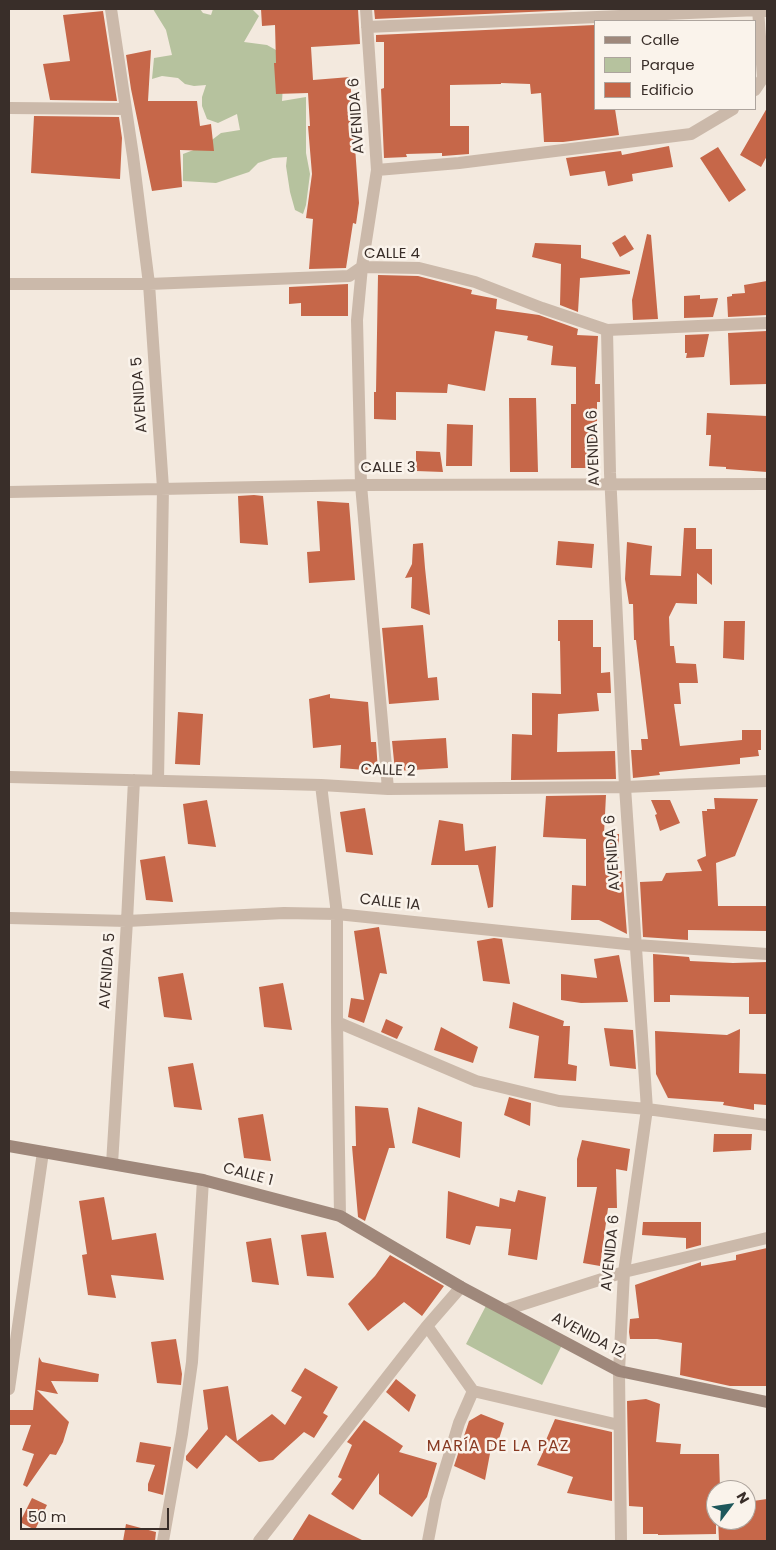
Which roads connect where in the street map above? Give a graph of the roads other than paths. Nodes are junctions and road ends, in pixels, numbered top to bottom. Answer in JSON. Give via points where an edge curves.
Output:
{"nodes":[{"id":1,"x":111,"y":9,"type":"edge"},
{"id":2,"x":366,"y":9,"type":"edge"},
{"id":3,"x":761,"y":10,"type":"edge"},
{"id":4,"x":367,"y":28,"type":"junction"},
{"id":5,"x":756,"y":88,"type":"edge"},
{"id":6,"x":9,"y":108,"type":"edge"},
{"id":7,"x":126,"y":109,"type":"junction"},
{"id":8,"x":731,"y":110,"type":"edge"},
{"id":9,"x":377,"y":170,"type":"junction"},
{"id":10,"x":362,"y":267,"type":"junction"},
{"id":11,"x":9,"y":284,"type":"edge"},
{"id":12,"x":149,"y":284,"type":"junction"},
{"id":13,"x":767,"y":323,"type":"edge"},
{"id":14,"x":607,"y":330,"type":"junction"},
{"id":15,"x":611,"y":483,"type":"junction"},
{"id":16,"x":767,"y":484,"type":"edge"},
{"id":17,"x":360,"y":485,"type":"junction"},
{"id":18,"x":163,"y":488,"type":"junction"},
{"id":19,"x":9,"y":492,"type":"edge"},
{"id":20,"x":9,"y":777,"type":"edge"},
{"id":21,"x":134,"y":780,"type":"junction"},
{"id":22,"x":767,"y":780,"type":"edge"},
{"id":23,"x":158,"y":781,"type":"junction"},
{"id":24,"x":320,"y":785,"type":"junction"},
{"id":25,"x":625,"y":787,"type":"junction"},
{"id":26,"x":388,"y":789,"type":"junction"},
{"id":27,"x":337,"y":914,"type":"junction"},
{"id":28,"x":9,"y":918,"type":"edge"},
{"id":29,"x":127,"y":921,"type":"junction"},
{"id":30,"x":636,"y":945,"type":"junction"},
{"id":31,"x":767,"y":954,"type":"edge"},
{"id":32,"x":337,"y":1022,"type":"junction"},
{"id":33,"x":647,"y":1109,"type":"junction"},
{"id":34,"x":767,"y":1125,"type":"edge"},
{"id":35,"x":9,"y":1146,"type":"edge"},
{"id":36,"x":43,"y":1152,"type":"junction"},
{"id":37,"x":112,"y":1164,"type":"junction"},
{"id":38,"x":203,"y":1180,"type":"junction"},
{"id":39,"x":340,"y":1216,"type":"junction"},
{"id":40,"x":767,"y":1238,"type":"edge"},
{"id":41,"x":624,"y":1272,"type":"junction"},
{"id":42,"x":461,"y":1287,"type":"junction"},
{"id":43,"x":505,"y":1310,"type":"junction"},
{"id":44,"x":426,"y":1326,"type":"junction"},
{"id":45,"x":619,"y":1371,"type":"junction"},
{"id":46,"x":9,"y":1389,"type":"edge"},
{"id":47,"x":473,"y":1391,"type":"junction"},
{"id":48,"x":767,"y":1404,"type":"edge"},
{"id":49,"x":620,"y":1425,"type":"junction"},
{"id":50,"x":163,"y":1541,"type":"edge"},
{"id":51,"x":259,"y":1541,"type":"edge"},
{"id":52,"x":428,"y":1541,"type":"edge"},
{"id":53,"x":621,"y":1541,"type":"edge"}],
"edges":[{"from":1,"to":7,"type":"street","name":"AVENIDA 5"},
{"from":2,"to":4,"type":"street","name":"AVENIDA 6"},
{"from":3,"to":4,"type":"street"},
{"from":3,"to":5,"type":"street","via":[[763,78]]},
{"from":4,"to":9,"type":"street","name":"AVENIDA 6"},
{"from":6,"to":7,"type":"street"},
{"from":7,"to":12,"type":"street","name":"AVENIDA 5"},
{"from":8,"to":9,"type":"street","via":[[691,134]]},
{"from":9,"to":10,"type":"street","name":"AVENIDA 6"},
{"from":10,"to":12,"type":"street","name":"CALLE 4","via":[[349,276]]},
{"from":10,"to":14,"type":"street","name":"CALLE 4","via":[[420,268],[474,282]]},
{"from":10,"to":17,"type":"street","name":"AVENIDA 6","via":[[357,320]]},
{"from":11,"to":12,"type":"street","name":"CALLE 4"},
{"from":12,"to":18,"type":"street","name":"AVENIDA 5"},
{"from":13,"to":14,"type":"street","name":"CALLE 4"},
{"from":14,"to":15,"type":"street","name":"AVENIDA 6"},
{"from":15,"to":16,"type":"street","name":"CALLE 3"},
{"from":15,"to":17,"type":"street","name":"CALLE 3"},
{"from":15,"to":25,"type":"street","name":"AVENIDA 6"},
{"from":17,"to":18,"type":"street","name":"CALLE 3"},
{"from":17,"to":26,"type":"street","name":"AVENIDA 6"},
{"from":18,"to":19,"type":"street","name":"CALLE 3"},
{"from":18,"to":23,"type":"street","name":"AVENIDA 5"},
{"from":20,"to":21,"type":"street","name":"CALLE 2"},
{"from":21,"to":23,"type":"street","name":"CALLE 2"},
{"from":21,"to":29,"type":"street","name":"AVENIDA 5"},
{"from":22,"to":25,"type":"street","name":"CALLE 2"},
{"from":23,"to":24,"type":"street","name":"CALLE 2"},
{"from":24,"to":26,"type":"street","name":"CALLE 2"},
{"from":24,"to":27,"type":"street"},
{"from":25,"to":26,"type":"street","name":"CALLE 2"},
{"from":25,"to":30,"type":"street","name":"AVENIDA 6"},
{"from":27,"to":29,"type":"street","name":"CALLE 1A","via":[[284,913]]},
{"from":27,"to":30,"type":"street","name":"CALLE 1A"},
{"from":27,"to":32,"type":"street"},
{"from":28,"to":29,"type":"street","name":"CALLE 1A"},
{"from":29,"to":37,"type":"street","name":"AVENIDA 5"},
{"from":30,"to":31,"type":"street","name":"CALLE 1A"},
{"from":30,"to":33,"type":"street","name":"AVENIDA 6"},
{"from":32,"to":33,"type":"street","via":[[476,1081],[558,1101]]},
{"from":32,"to":39,"type":"street"},
{"from":33,"to":34,"type":"street"},
{"from":33,"to":41,"type":"street","name":"AVENIDA 6"},
{"from":35,"to":36,"type":"street","name":"CALLE 1"},
{"from":36,"to":37,"type":"street","name":"CALLE 1"},
{"from":36,"to":46,"type":"street"},
{"from":37,"to":38,"type":"street","name":"CALLE 1"},
{"from":38,"to":39,"type":"street","name":"CALLE 1"},
{"from":38,"to":50,"type":"street","via":[[192,1362]]},
{"from":39,"to":42,"type":"street","name":"CALLE 1"},
{"from":40,"to":41,"type":"street"},
{"from":41,"to":43,"type":"street"},
{"from":41,"to":45,"type":"street","name":"AVENIDA 6"},
{"from":42,"to":43,"type":"street","name":"AVENIDA 12"},
{"from":42,"to":44,"type":"street"},
{"from":43,"to":45,"type":"street","name":"AVENIDA 12"},
{"from":44,"to":47,"type":"street"},
{"from":44,"to":51,"type":"street"},
{"from":45,"to":48,"type":"street","name":"AVENIDA 12"},
{"from":45,"to":49,"type":"street","name":"AVENIDA 6"},
{"from":47,"to":49,"type":"street"},
{"from":47,"to":52,"type":"street","via":[[436,1499]]},
{"from":49,"to":53,"type":"street","name":"AVENIDA 6"}]}
